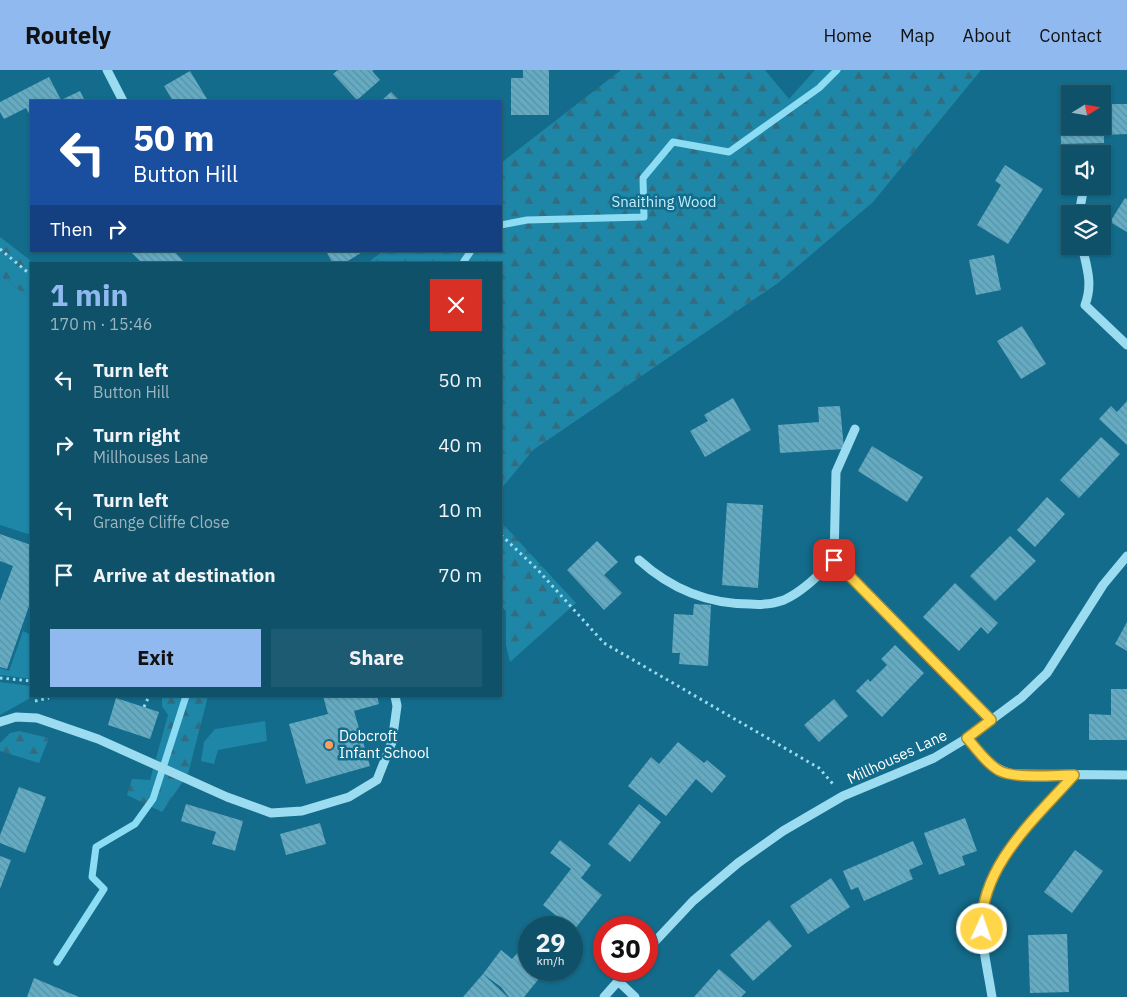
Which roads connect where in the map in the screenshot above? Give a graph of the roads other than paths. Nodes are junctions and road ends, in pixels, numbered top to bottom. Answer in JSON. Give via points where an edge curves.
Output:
{"nodes":[{"id":1,"x":107,"y":70,"type":"edge"},
{"id":2,"x":122,"y":100,"type":"edge"},
{"id":3,"x":1084,"y":255,"type":"edge"},
{"id":4,"x":1127,"y":345,"type":"edge"},
{"id":5,"x":856,"y":429,"type":"dead end"},
{"id":6,"x":1127,"y":556,"type":"edge"},
{"id":7,"x":639,"y":560,"type":"dead end"},
{"id":8,"x":834,"y":560,"type":"junction"},
{"id":9,"x":395,"y":697,"type":"edge"},
{"id":10,"x":991,"y":720,"type":"junction"},
{"id":11,"x":0,"y":722,"type":"edge"},
{"id":12,"x":967,"y":738,"type":"junction"},
{"id":13,"x":1127,"y":774,"type":"edge"},
{"id":14,"x":1074,"y":775,"type":"junction"},
{"id":15,"x":658,"y":938,"type":"edge"},
{"id":16,"x":618,"y":981,"type":"joint"},
{"id":17,"x":604,"y":997,"type":"edge"},
{"id":18,"x":636,"y":997,"type":"edge"},
{"id":19,"x":992,"y":997,"type":"edge"}],
"edges":[{"from":1,"to":2,"type":"street"},
{"from":3,"to":4,"type":"street","via":[[1090,279],[1085,305]]},
{"from":5,"to":8,"type":"street","via":[[836,472]]},
{"from":6,"to":10,"type":"street","name":"Millhouses Lane","via":[[1103,585],[1047,672],[1021,698]]},
{"from":7,"to":8,"type":"street","via":[[656,576],[682,590],[730,604],[764,605],[783,600],[811,583]]},
{"from":8,"to":10,"type":"street"},
{"from":9,"to":11,"type":"street","via":[[392,742],[377,780],[349,797],[302,811],[271,813],[227,797],[98,739],[37,718],[16,717]]},
{"from":10,"to":12,"type":"street","name":"Millhouses Lane"},
{"from":12,"to":14,"type":"street","via":[[986,760],[1001,771]]},
{"from":12,"to":15,"type":"street","name":"Millhouses Lane","via":[[934,758],[843,796],[784,831],[738,863],[693,901]]},
{"from":13,"to":14,"type":"street"},
{"from":14,"to":19,"type":"street","via":[[1009,852],[985,894],[983,943]]},
{"from":16,"to":17,"type":"street"},
{"from":16,"to":18,"type":"street"}]}
